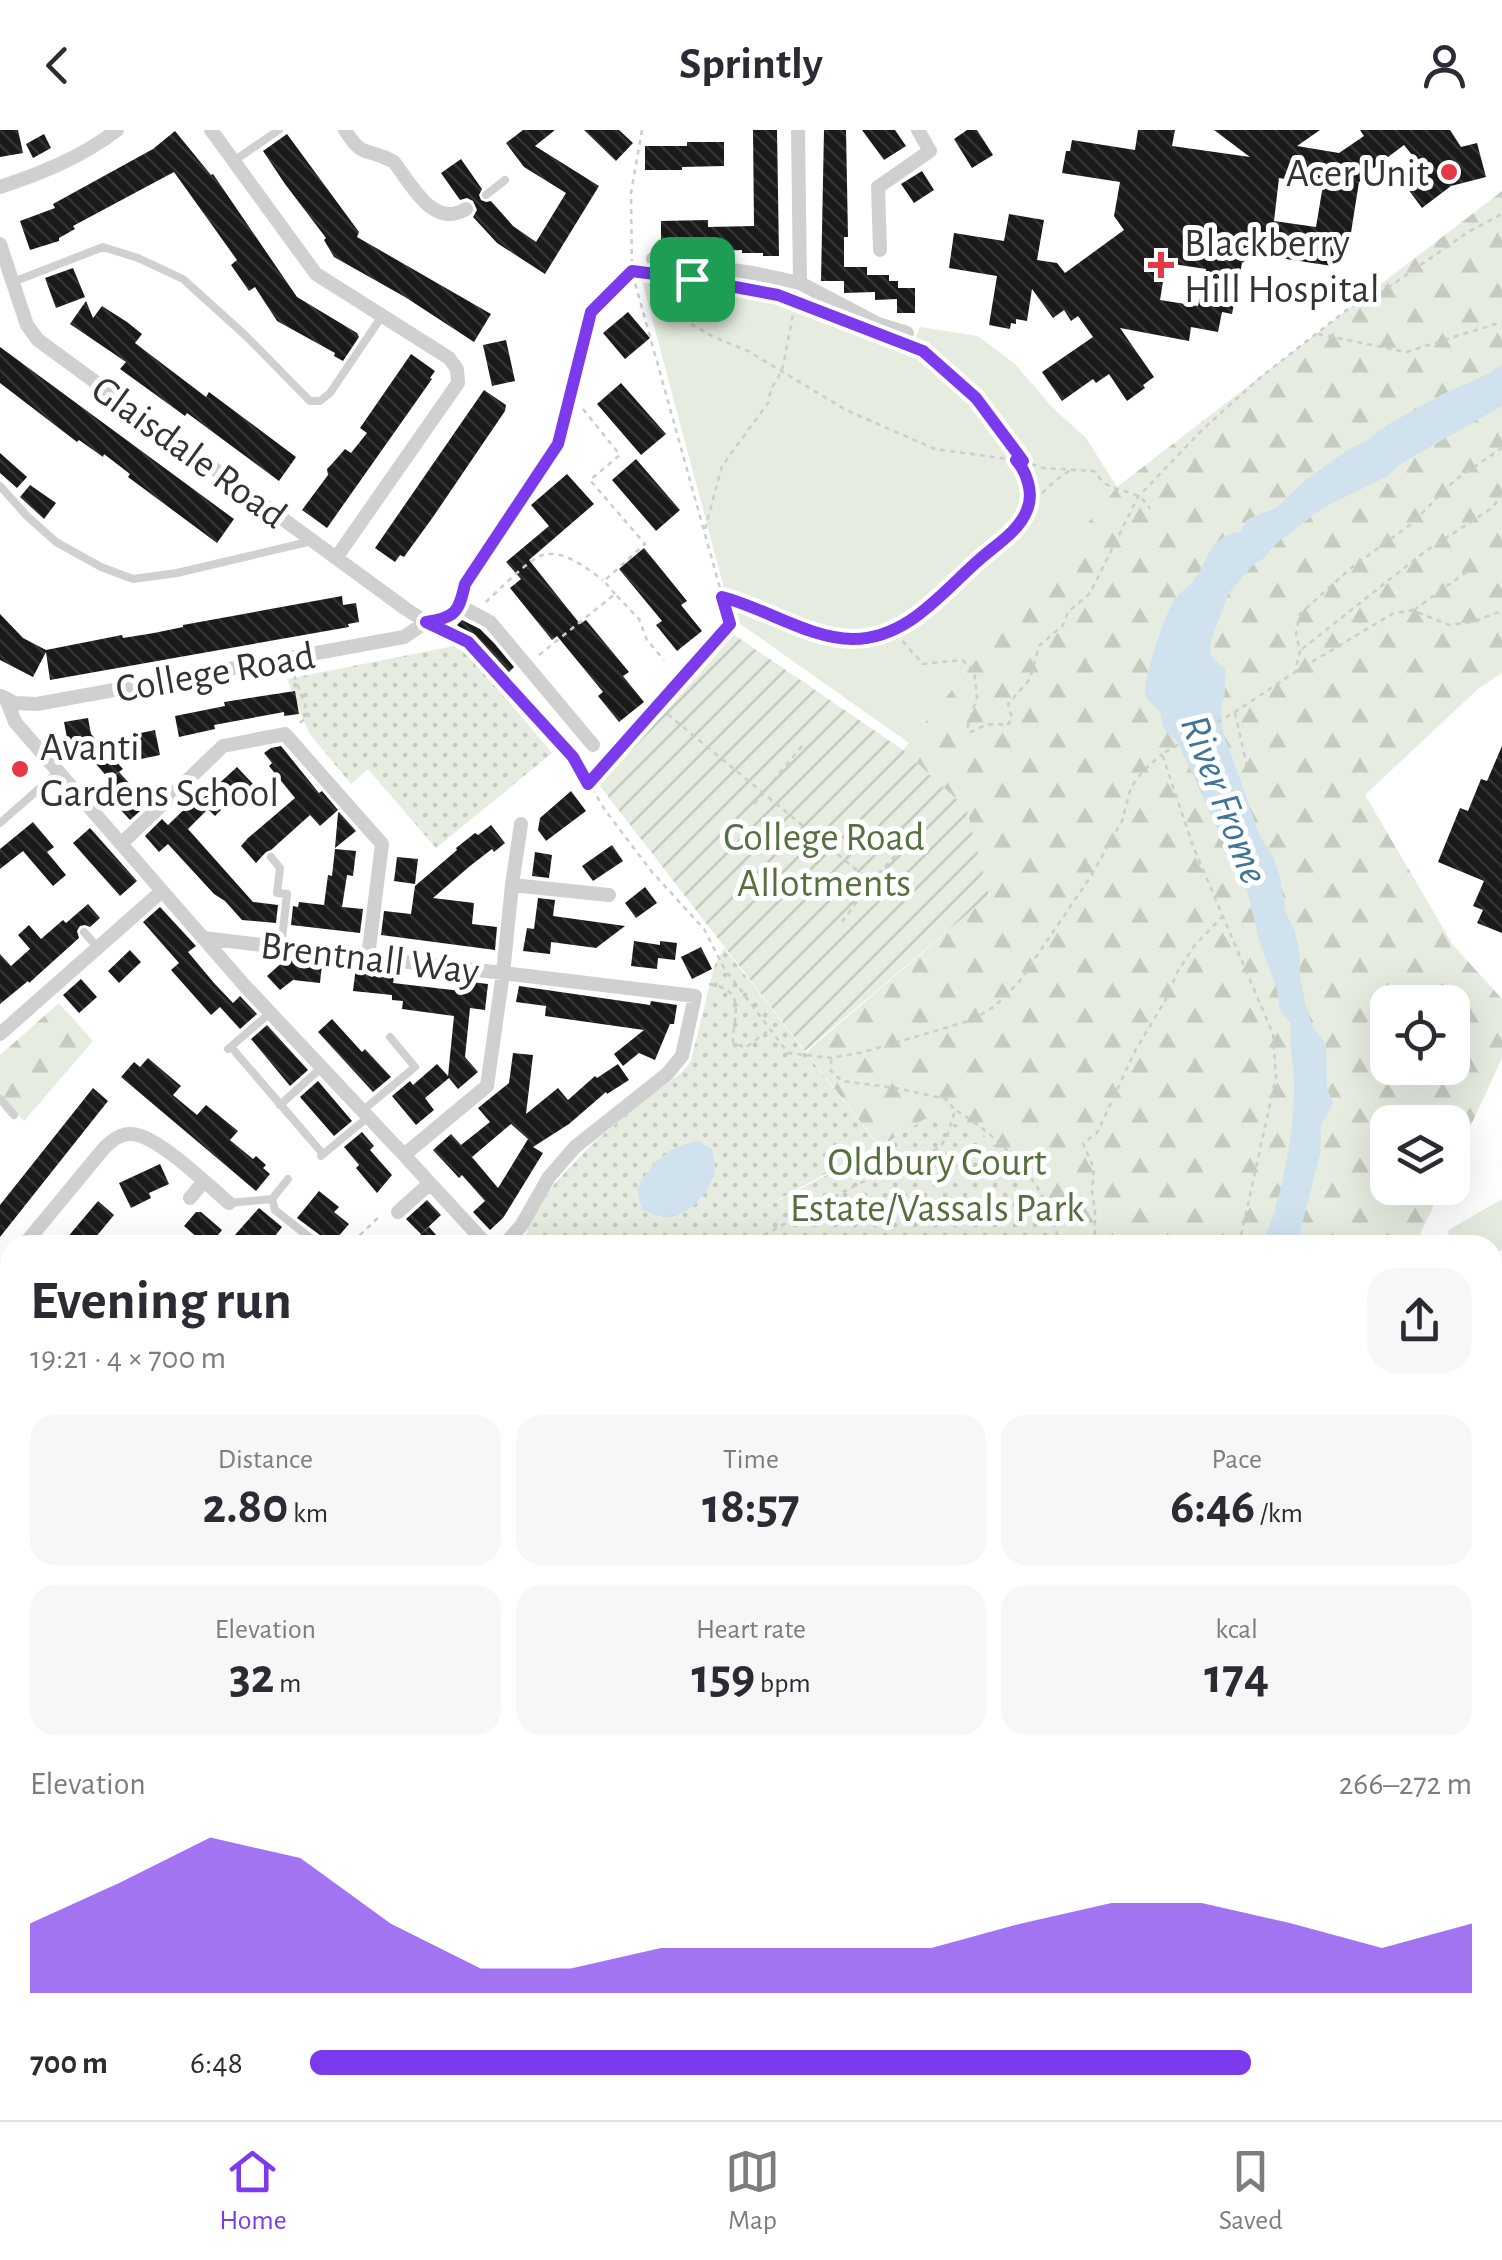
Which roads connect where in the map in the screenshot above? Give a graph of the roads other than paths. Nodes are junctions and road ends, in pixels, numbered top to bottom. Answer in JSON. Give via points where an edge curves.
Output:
{"nodes":[{"id":1,"x":117,"y":130,"type":"edge"},
{"id":2,"x":211,"y":130,"type":"edge"},
{"id":3,"x":278,"y":130,"type":"edge"},
{"id":4,"x":345,"y":130,"type":"edge"},
{"id":5,"x":798,"y":130,"type":"edge"},
{"id":6,"x":918,"y":130,"type":"edge"},
{"id":7,"x":234,"y":160,"type":"junction"},
{"id":8,"x":506,"y":180,"type":"dead end"},
{"id":9,"x":0,"y":187,"type":"edge"},
{"id":10,"x":486,"y":195,"type":"dead end"},
{"id":11,"x":466,"y":209,"type":"dead end"},
{"id":12,"x":0,"y":244,"type":"edge"},
{"id":13,"x":880,"y":250,"type":"dead end"},
{"id":14,"x":650,"y":266,"type":"road end"},
{"id":15,"x":13,"y":282,"type":"junction"},
{"id":16,"x":800,"y":283,"type":"junction"},
{"id":17,"x":382,"y":316,"type":"junction"},
{"id":18,"x":907,"y":339,"type":"road end"},
{"id":19,"x":572,"y":395,"type":"road end"},
{"id":20,"x":0,"y":486,"type":"edge"},
{"id":21,"x":312,"y":540,"type":"junction"},
{"id":22,"x":336,"y":558,"type":"junction"},
{"id":23,"x":466,"y":609,"type":"junction"},
{"id":24,"x":426,"y":622,"type":"junction"},
{"id":25,"x":3,"y":697,"type":"edge"},
{"id":26,"x":593,"y":745,"type":"dead end"},
{"id":27,"x":58,"y":772,"type":"junction"},
{"id":28,"x":0,"y":823,"type":"edge"},
{"id":29,"x":520,"y":824,"type":"dead end"},
{"id":30,"x":121,"y":844,"type":"junction"},
{"id":31,"x":271,"y":857,"type":"dead end"},
{"id":32,"x":512,"y":884,"type":"junction"},
{"id":33,"x":162,"y":891,"type":"junction"},
{"id":34,"x":609,"y":895,"type":"dead end"},
{"id":35,"x":84,"y":932,"type":"dead end"},
{"id":36,"x":203,"y":938,"type":"junction"},
{"id":37,"x":281,"y":947,"type":"junction"},
{"id":38,"x":98,"y":948,"type":"junction"},
{"id":39,"x":368,"y":957,"type":"junction"},
{"id":40,"x":503,"y":973,"type":"junction"},
{"id":41,"x":270,"y":1012,"type":"junction"},
{"id":42,"x":2,"y":1029,"type":"edge"},
{"id":43,"x":390,"y":1036,"type":"dead end"},
{"id":44,"x":322,"y":1068,"type":"junction"},
{"id":45,"x":0,"y":1099,"type":"edge"},
{"id":46,"x":279,"y":1106,"type":"junction"},
{"id":47,"x":365,"y":1114,"type":"junction"},
{"id":48,"x":14,"y":1115,"type":"dead end"},
{"id":49,"x":404,"y":1156,"type":"junction"},
{"id":50,"x":288,"y":1179,"type":"dead end"},
{"id":51,"x":204,"y":1181,"type":"junction"},
{"id":52,"x":429,"y":1184,"type":"junction"},
{"id":53,"x":190,"y":1198,"type":"dead end"},
{"id":54,"x":272,"y":1199,"type":"junction"},
{"id":55,"x":229,"y":1203,"type":"joint"},
{"id":56,"x":398,"y":1212,"type":"dead end"},
{"id":57,"x":32,"y":1235,"type":"edge"},
{"id":58,"x":307,"y":1235,"type":"edge"},
{"id":59,"x":478,"y":1235,"type":"edge"},
{"id":60,"x":513,"y":1235,"type":"edge"}],
"edges":[{"from":1,"to":9,"type":"street","via":[[47,172]]},
{"from":2,"to":7,"type":"street"},
{"from":3,"to":7,"type":"lane"},
{"from":4,"to":11,"type":"street","via":[[360,150],[394,162],[431,209],[449,216]]},
{"from":5,"to":16,"type":"street"},
{"from":6,"to":13,"type":"street","via":[[930,152],[878,186]]},
{"from":7,"to":17,"type":"street","via":[[316,274]]},
{"from":8,"to":10,"type":"lane"},
{"from":12,"to":15,"type":"street","name":"Glaisdale Road"},
{"from":14,"to":16,"type":"street"},
{"from":15,"to":17,"type":"lane","via":[[103,246],[138,258],[183,279],[310,401],[330,393]]},
{"from":15,"to":21,"type":"street","name":"Glaisdale Road","via":[[38,340]]},
{"from":16,"to":18,"type":"street"},
{"from":17,"to":22,"type":"street","via":[[449,358],[458,383]]},
{"from":19,"to":23,"type":"street","via":[[558,444],[465,584]]},
{"from":20,"to":21,"type":"lane","via":[[56,542],[133,579]]},
{"from":21,"to":22,"type":"street","name":"Glaisdale Road"},
{"from":22,"to":24,"type":"street","name":"Glaisdale Road"},
{"from":23,"to":24,"type":"street","name":"College Road"},
{"from":23,"to":26,"type":"street","via":[[490,622]]},
{"from":24,"to":25,"type":"street","name":"College Road","via":[[404,636],[37,704]]},
{"from":25,"to":27,"type":"street","name":"Brentnall Way","via":[[15,722]]},
{"from":27,"to":28,"type":"lane"},
{"from":27,"to":30,"type":"street","name":"Brentnall Way"},
{"from":29,"to":32,"type":"street"},
{"from":30,"to":33,"type":"street","name":"Brentnall Way"},
{"from":30,"to":39,"type":"street","via":[[223,746],[286,734],[382,844]]},
{"from":31,"to":37,"type":"lane","via":[[280,868],[277,893],[287,894]]},
{"from":32,"to":34,"type":"street"},
{"from":32,"to":40,"type":"street"},
{"from":33,"to":36,"type":"street","name":"Brentnall Way"},
{"from":33,"to":38,"type":"street"},
{"from":35,"to":38,"type":"lane"},
{"from":36,"to":37,"type":"street","name":"Brentnall Way"},
{"from":36,"to":41,"type":"street","name":"Brentnall Way"},
{"from":37,"to":39,"type":"street","name":"Brentnall Way"},
{"from":38,"to":42,"type":"street"},
{"from":39,"to":40,"type":"street","name":"Brentnall Way"},
{"from":40,"to":49,"type":"street","name":"Brentnall Way","via":[[487,1086]]},
{"from":40,"to":60,"type":"street","via":[[695,996],[682,1056],[576,1147]]},
{"from":41,"to":44,"type":"street","name":"Brentnall Way"},
{"from":41,"to":46,"type":"lane","via":[[230,1048]]},
{"from":43,"to":47,"type":"lane","via":[[415,1068]]},
{"from":44,"to":46,"type":"lane"},
{"from":44,"to":47,"type":"street","name":"Brentnall Way"},
{"from":45,"to":48,"type":"lane"},
{"from":46,"to":47,"type":"lane","via":[[322,1155]]},
{"from":47,"to":49,"type":"street","name":"Brentnall Way"},
{"from":49,"to":52,"type":"street"},
{"from":50,"to":54,"type":"lane"},
{"from":51,"to":53,"type":"street"},
{"from":51,"to":55,"type":"street"},
{"from":51,"to":57,"type":"street","via":[[152,1140],[124,1134],[104,1147]]},
{"from":52,"to":56,"type":"street"},
{"from":52,"to":59,"type":"street"},
{"from":54,"to":55,"type":"lane"},
{"from":54,"to":58,"type":"lane"}]}
